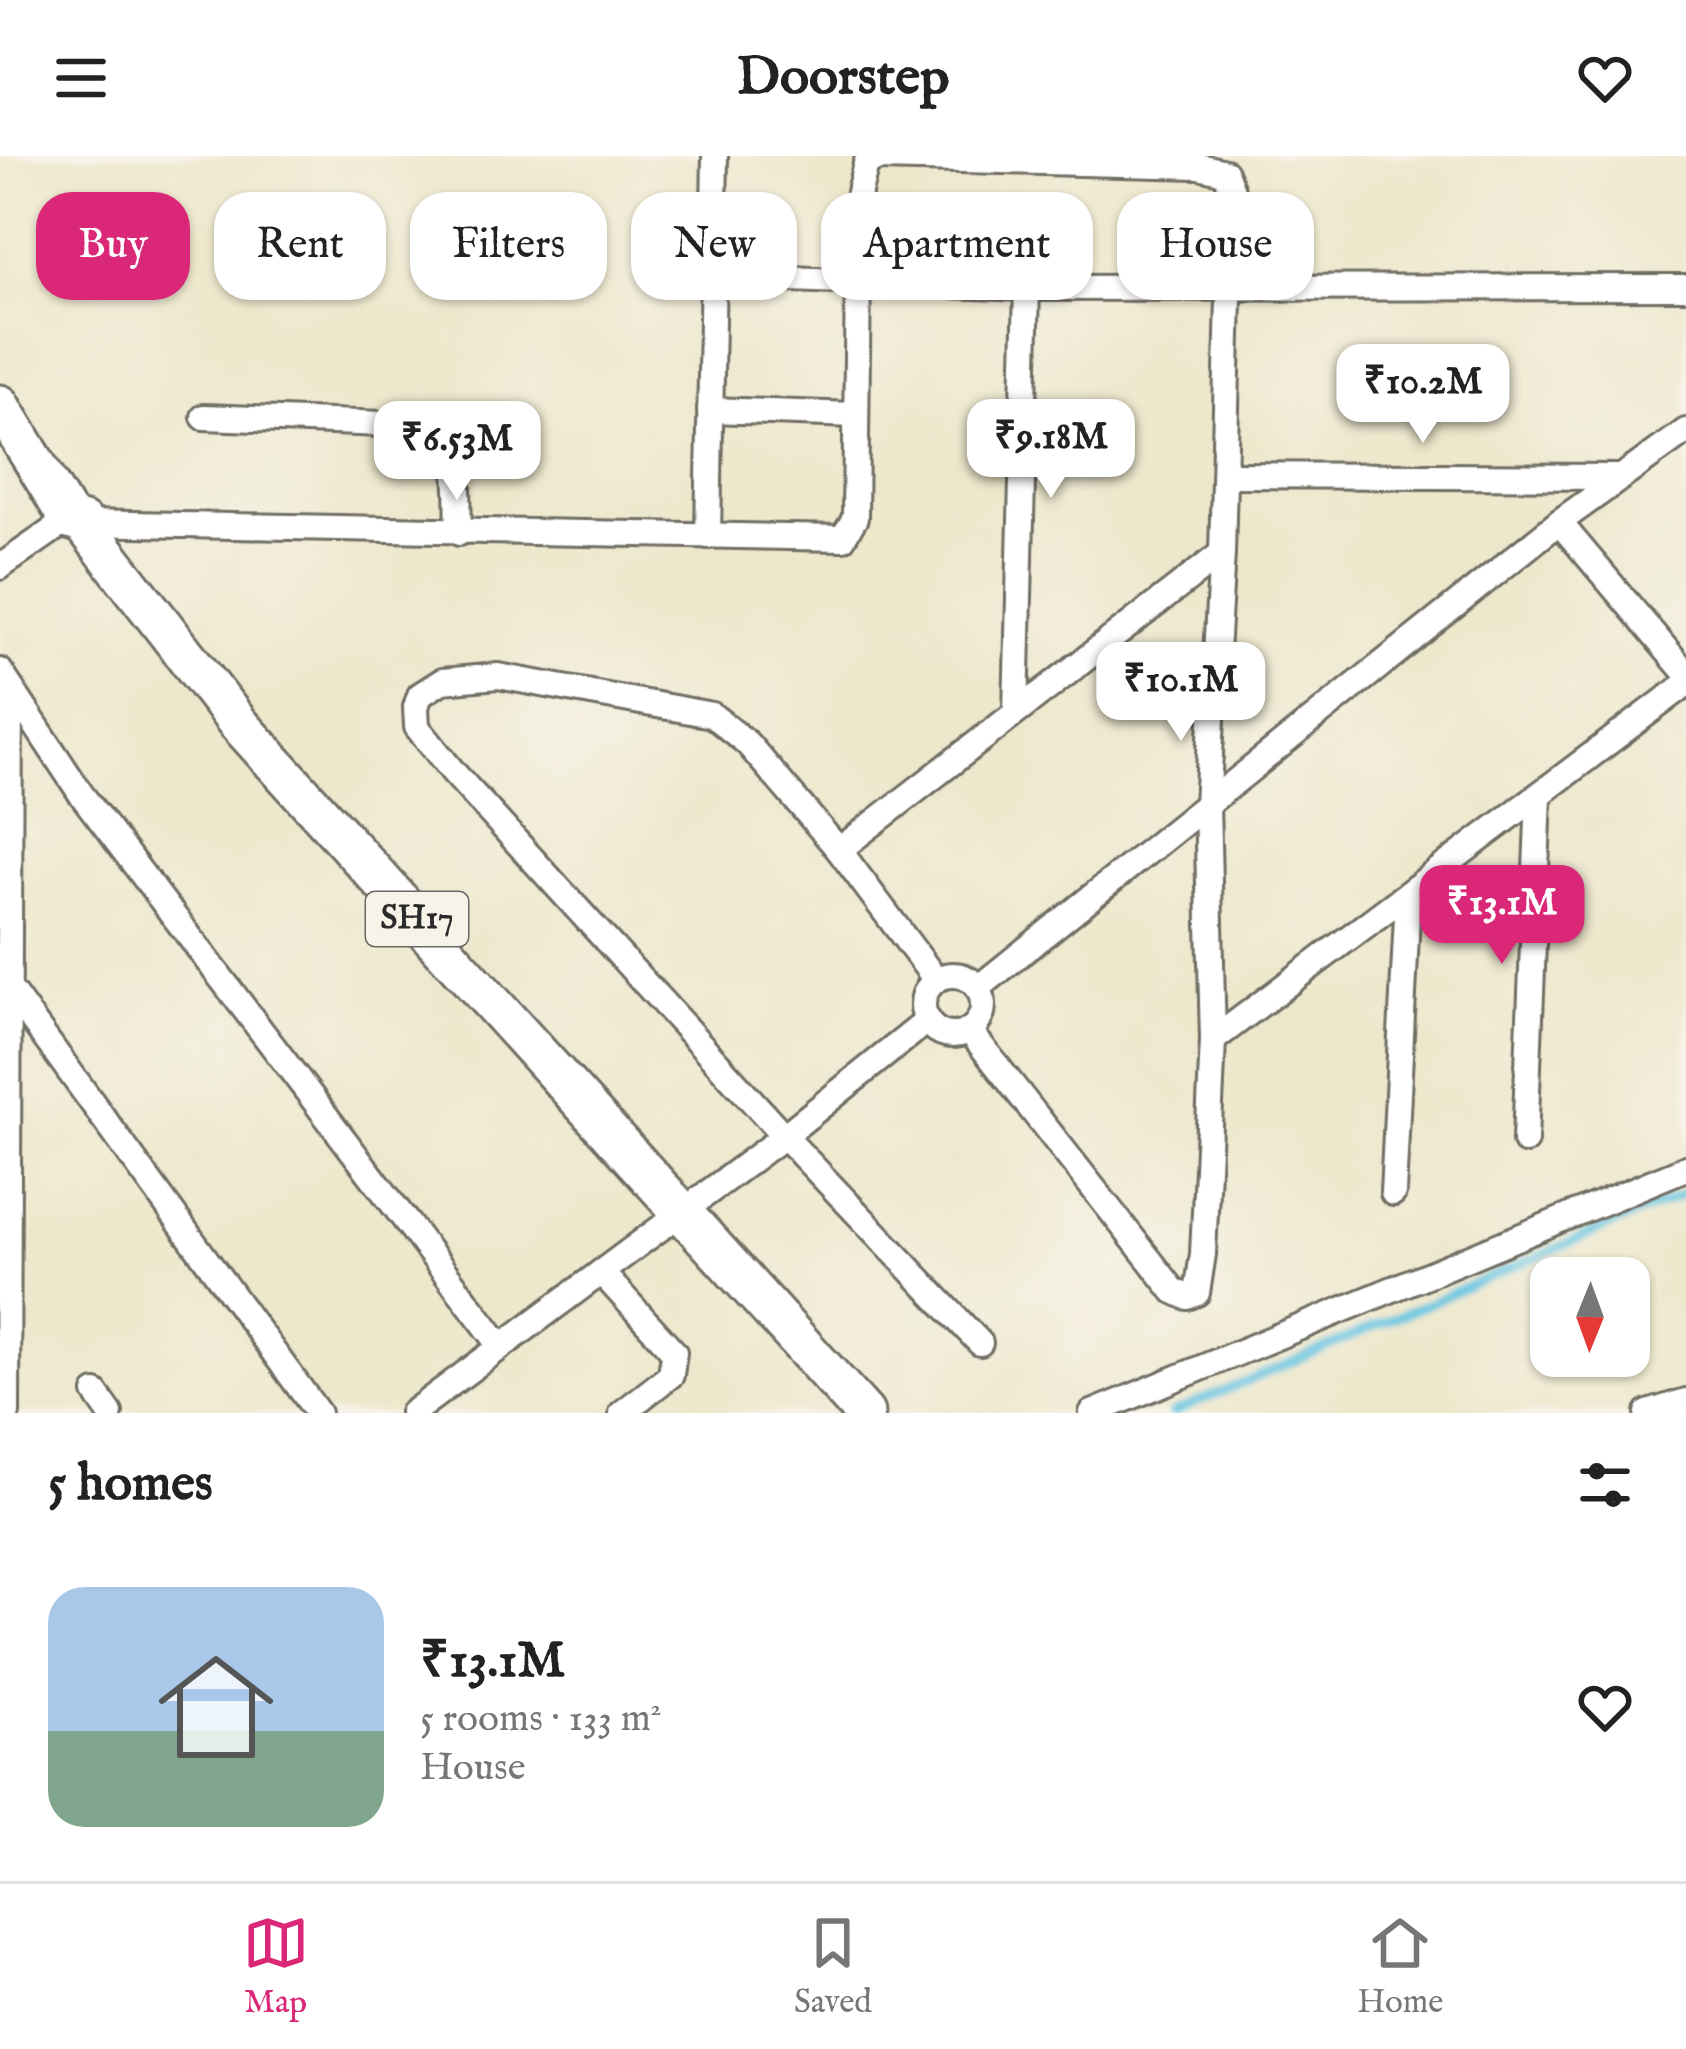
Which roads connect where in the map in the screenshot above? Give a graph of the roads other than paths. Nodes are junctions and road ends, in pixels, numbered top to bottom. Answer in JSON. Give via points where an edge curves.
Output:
{"nodes":[{"id":1,"x":715,"y":156,"type":"edge"},
{"id":2,"x":714,"y":192,"type":"edge"},
{"id":3,"x":860,"y":192,"type":"edge"},
{"id":4,"x":1232,"y":192,"type":"edge"},
{"id":5,"x":1314,"y":286,"type":"edge"},
{"id":6,"x":1686,"y":286,"type":"edge"},
{"id":7,"x":712,"y":300,"type":"edge"},
{"id":8,"x":858,"y":300,"type":"edge"},
{"id":9,"x":1027,"y":300,"type":"edge"},
{"id":10,"x":1228,"y":300,"type":"edge"},
{"id":11,"x":0,"y":405,"type":"edge"},
{"id":12,"x":710,"y":410,"type":"junction"},
{"id":13,"x":855,"y":415,"type":"junction"},
{"id":14,"x":204,"y":417,"type":"dead end"},
{"id":15,"x":1686,"y":431,"type":"edge"},
{"id":16,"x":1225,"y":475,"type":"junction"},
{"id":17,"x":1620,"y":477,"type":"junction"},
{"id":18,"x":76,"y":521,"type":"junction"},
{"id":19,"x":1559,"y":522,"type":"junction"},
{"id":20,"x":459,"y":532,"type":"junction"},
{"id":21,"x":708,"y":536,"type":"junction"},
{"id":22,"x":1222,"y":553,"type":"junction"},
{"id":23,"x":0,"y":568,"type":"edge"},
{"id":24,"x":1686,"y":673,"type":"edge"},
{"id":25,"x":5,"y":680,"type":"edge"},
{"id":26,"x":1686,"y":684,"type":"edge"},
{"id":27,"x":1016,"y":712,"type":"junction"},
{"id":28,"x":1539,"y":796,"type":"junction"},
{"id":29,"x":1208,"y":804,"type":"junction"},
{"id":30,"x":838,"y":850,"type":"junction"},
{"id":31,"x":1408,"y":896,"type":"junction"},
{"id":32,"x":936,"y":980,"type":"junction"},
{"id":33,"x":978,"y":988,"type":"junction"},
{"id":34,"x":11,"y":991,"type":"junction"},
{"id":35,"x":927,"y":1021,"type":"junction"},
{"id":36,"x":5,"y":1022,"type":"edge"},
{"id":37,"x":969,"y":1030,"type":"junction"},
{"id":38,"x":1213,"y":1040,"type":"junction"},
{"id":39,"x":784,"y":1136,"type":"junction"},
{"id":40,"x":1525,"y":1141,"type":"dead end"},
{"id":41,"x":1686,"y":1168,"type":"edge"},
{"id":42,"x":1393,"y":1193,"type":"dead end"},
{"id":43,"x":683,"y":1210,"type":"junction"},
{"id":44,"x":601,"y":1272,"type":"junction"},
{"id":45,"x":980,"y":1343,"type":"dead end"},
{"id":46,"x":501,"y":1346,"type":"junction"},
{"id":47,"x":1686,"y":1401,"type":"edge"},
{"id":48,"x":429,"y":1408,"type":"edge"},
{"id":49,"x":7,"y":1413,"type":"edge"},
{"id":50,"x":318,"y":1413,"type":"edge"},
{"id":51,"x":622,"y":1413,"type":"edge"},
{"id":52,"x":864,"y":1413,"type":"edge"},
{"id":53,"x":1092,"y":1413,"type":"edge"},
{"id":54,"x":1648,"y":1413,"type":"edge"}],
"edges":[{"from":1,"to":2,"type":"street"},
{"from":3,"to":4,"type":"street","via":[[861,170],[878,158],[1214,167],[1225,172]]},
{"from":5,"to":6,"type":"street"},
{"from":7,"to":12,"type":"street"},
{"from":8,"to":13,"type":"street"},
{"from":9,"to":27,"type":"street"},
{"from":10,"to":16,"type":"street"},
{"from":11,"to":18,"type":"main road","number":"SH17"},
{"from":12,"to":13,"type":"street"},
{"from":12,"to":21,"type":"street"},
{"from":13,"to":21,"type":"street","via":[[855,518],[843,538]]},
{"from":14,"to":20,"type":"street","via":[[435,426],[453,448]]},
{"from":15,"to":17,"type":"street"},
{"from":16,"to":17,"type":"street"},
{"from":16,"to":22,"type":"street"},
{"from":17,"to":19,"type":"street"},
{"from":18,"to":20,"type":"street"},
{"from":18,"to":23,"type":"street"},
{"from":18,"to":43,"type":"main road","number":"SH17","via":[[238,723]]},
{"from":19,"to":24,"type":"street"},
{"from":19,"to":29,"type":"street"},
{"from":20,"to":21,"type":"street"},
{"from":22,"to":27,"type":"street"},
{"from":22,"to":29,"type":"street"},
{"from":25,"to":34,"type":"street"},
{"from":25,"to":46,"type":"street","via":[[81,794]]},
{"from":26,"to":28,"type":"street"},
{"from":27,"to":30,"type":"street"},
{"from":28,"to":31,"type":"street"},
{"from":28,"to":40,"type":"street"},
{"from":29,"to":33,"type":"street"},
{"from":29,"to":38,"type":"street"},
{"from":30,"to":32,"type":"street"},
{"from":30,"to":39,"type":"street","via":[[747,743],[712,715],[498,676],[442,681],[420,694],[417,728],[454,773]]},
{"from":31,"to":38,"type":"street"},
{"from":31,"to":42,"type":"street"},
{"from":32,"to":33,"type":"street","via":[[959,976]]},
{"from":32,"to":35,"type":"street","via":[[923,999]]},
{"from":33,"to":37,"type":"street","via":[[982,1011]]},
{"from":34,"to":36,"type":"street"},
{"from":34,"to":50,"type":"street"},
{"from":35,"to":37,"type":"street","via":[[947,1034]]},
{"from":35,"to":39,"type":"street"},
{"from":36,"to":49,"type":"street"},
{"from":37,"to":38,"type":"street","via":[[1135,1246],[1187,1297],[1197,1293],[1203,1255]]},
{"from":39,"to":43,"type":"street"},
{"from":39,"to":45,"type":"street"},
{"from":41,"to":53,"type":"street"},
{"from":43,"to":44,"type":"street"},
{"from":43,"to":52,"type":"main road","number":"SH17"},
{"from":44,"to":46,"type":"street"},
{"from":44,"to":51,"type":"street","via":[[674,1352],[671,1375]]},
{"from":46,"to":48,"type":"street"},
{"from":47,"to":54,"type":"street"}]}
